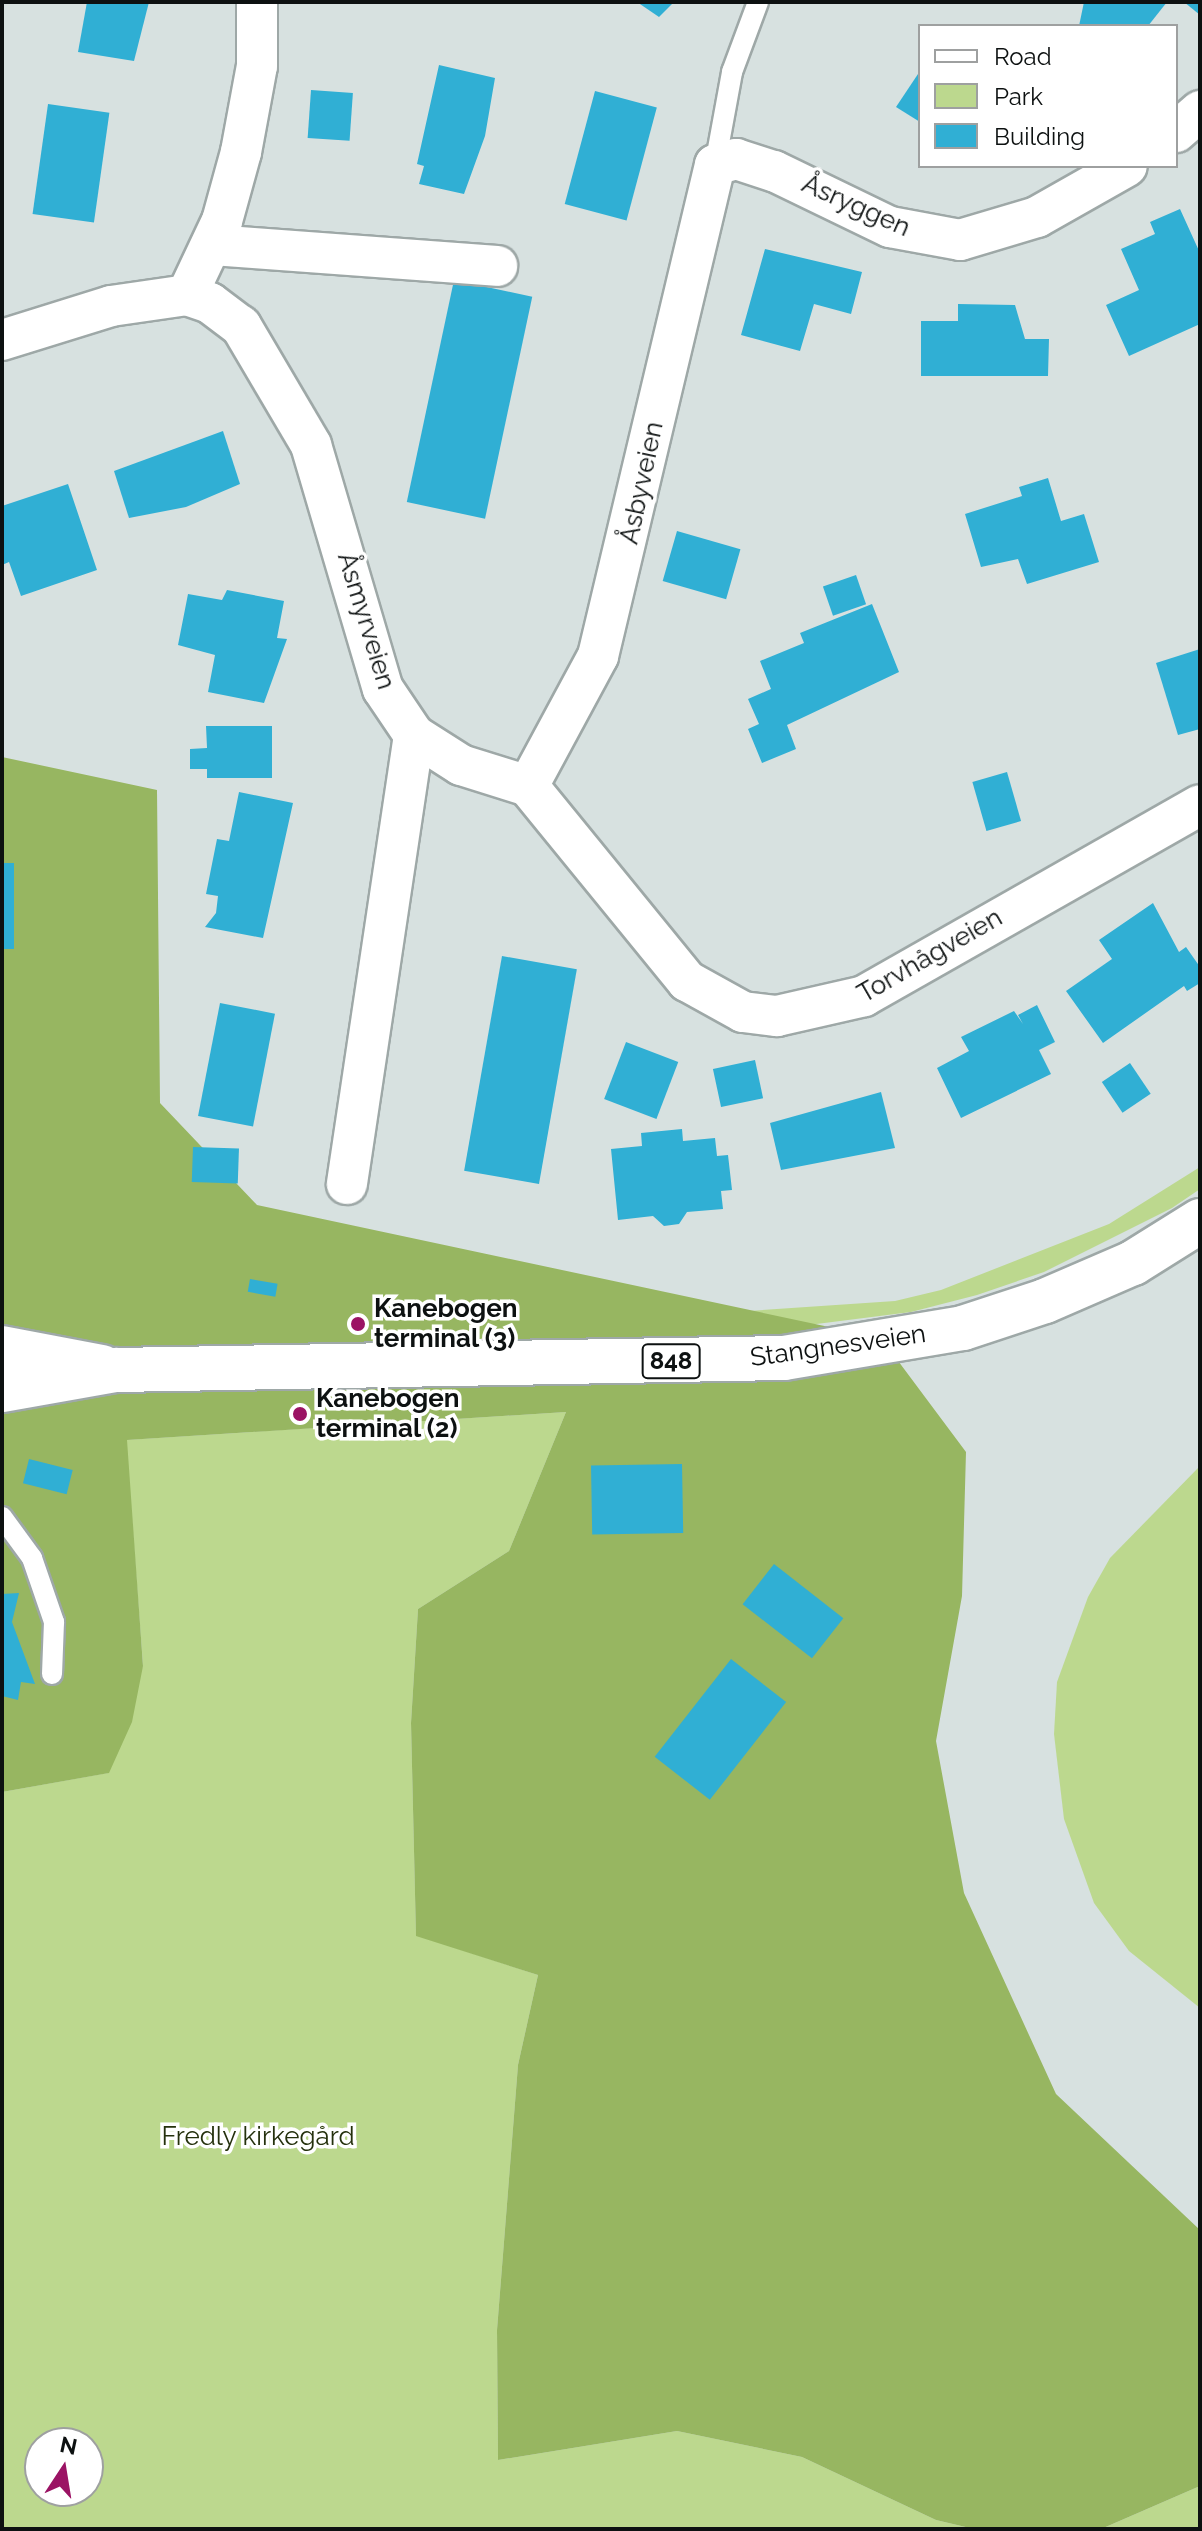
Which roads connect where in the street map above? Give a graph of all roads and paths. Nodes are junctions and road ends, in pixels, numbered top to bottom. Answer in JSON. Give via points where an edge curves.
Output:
{"nodes":[{"id":1,"x":257,"y":2,"type":"edge"},
{"id":2,"x":758,"y":2,"type":"edge"},
{"id":3,"x":1200,"y":111,"type":"edge"},
{"id":4,"x":1178,"y":130,"type":"edge"},
{"id":5,"x":715,"y":165,"type":"junction"},
{"id":6,"x":1123,"y":168,"type":"edge"},
{"id":7,"x":212,"y":245,"type":"junction"},
{"id":8,"x":497,"y":266,"type":"dead end"},
{"id":9,"x":187,"y":295,"type":"junction"},
{"id":10,"x":2,"y":340,"type":"edge"},
{"id":11,"x":414,"y":735,"type":"junction"},
{"id":12,"x":528,"y":786,"type":"junction"},
{"id":13,"x":1200,"y":805,"type":"edge"},
{"id":14,"x":347,"y":1184,"type":"dead end"},
{"id":15,"x":1200,"y":1221,"type":"edge"},
{"id":16,"x":2,"y":1348,"type":"edge"},
{"id":17,"x":116,"y":1370,"type":"junction"},
{"id":18,"x":2,"y":1390,"type":"edge"},
{"id":19,"x":2,"y":1517,"type":"edge"},
{"id":20,"x":52,"y":1674,"type":"dead end"}],
"edges":[{"from":1,"to":7,"type":"street","via":[[257,66],[241,152]]},
{"from":2,"to":5,"type":"lane","via":[[744,29]]},
{"from":3,"to":4,"type":"street"},
{"from":5,"to":6,"type":"street","name":"Åsryggen","via":[[736,159],[774,171],[890,227],[960,240],[1037,217]]},
{"from":5,"to":12,"type":"street","name":"Åsbyveien","via":[[598,656]]},
{"from":7,"to":8,"type":"street"},
{"from":7,"to":9,"type":"street"},
{"from":9,"to":10,"type":"street","via":[[111,306]]},
{"from":9,"to":11,"type":"street","name":"Åsmyrveien","via":[[226,311],[241,326],[311,445],[383,689]]},
{"from":11,"to":12,"type":"street","via":[[461,765]]},
{"from":11,"to":14,"type":"street"},
{"from":12,"to":13,"type":"street","name":"Torvhågveien","via":[[687,981],[743,1012],[777,1016],[864,996]]},
{"from":15,"to":17,"type":"main road","name":"Stangnesveien","number":"848","via":[[1133,1263],[1045,1301],[963,1328],[784,1358]]},
{"from":16,"to":17,"type":"main road","name":"Stangnesveien","number":"848"},
{"from":17,"to":18,"type":"main road","name":"Stangnesveien","number":"848"},
{"from":19,"to":20,"type":"lane","via":[[32,1558],[54,1622]]}]}
